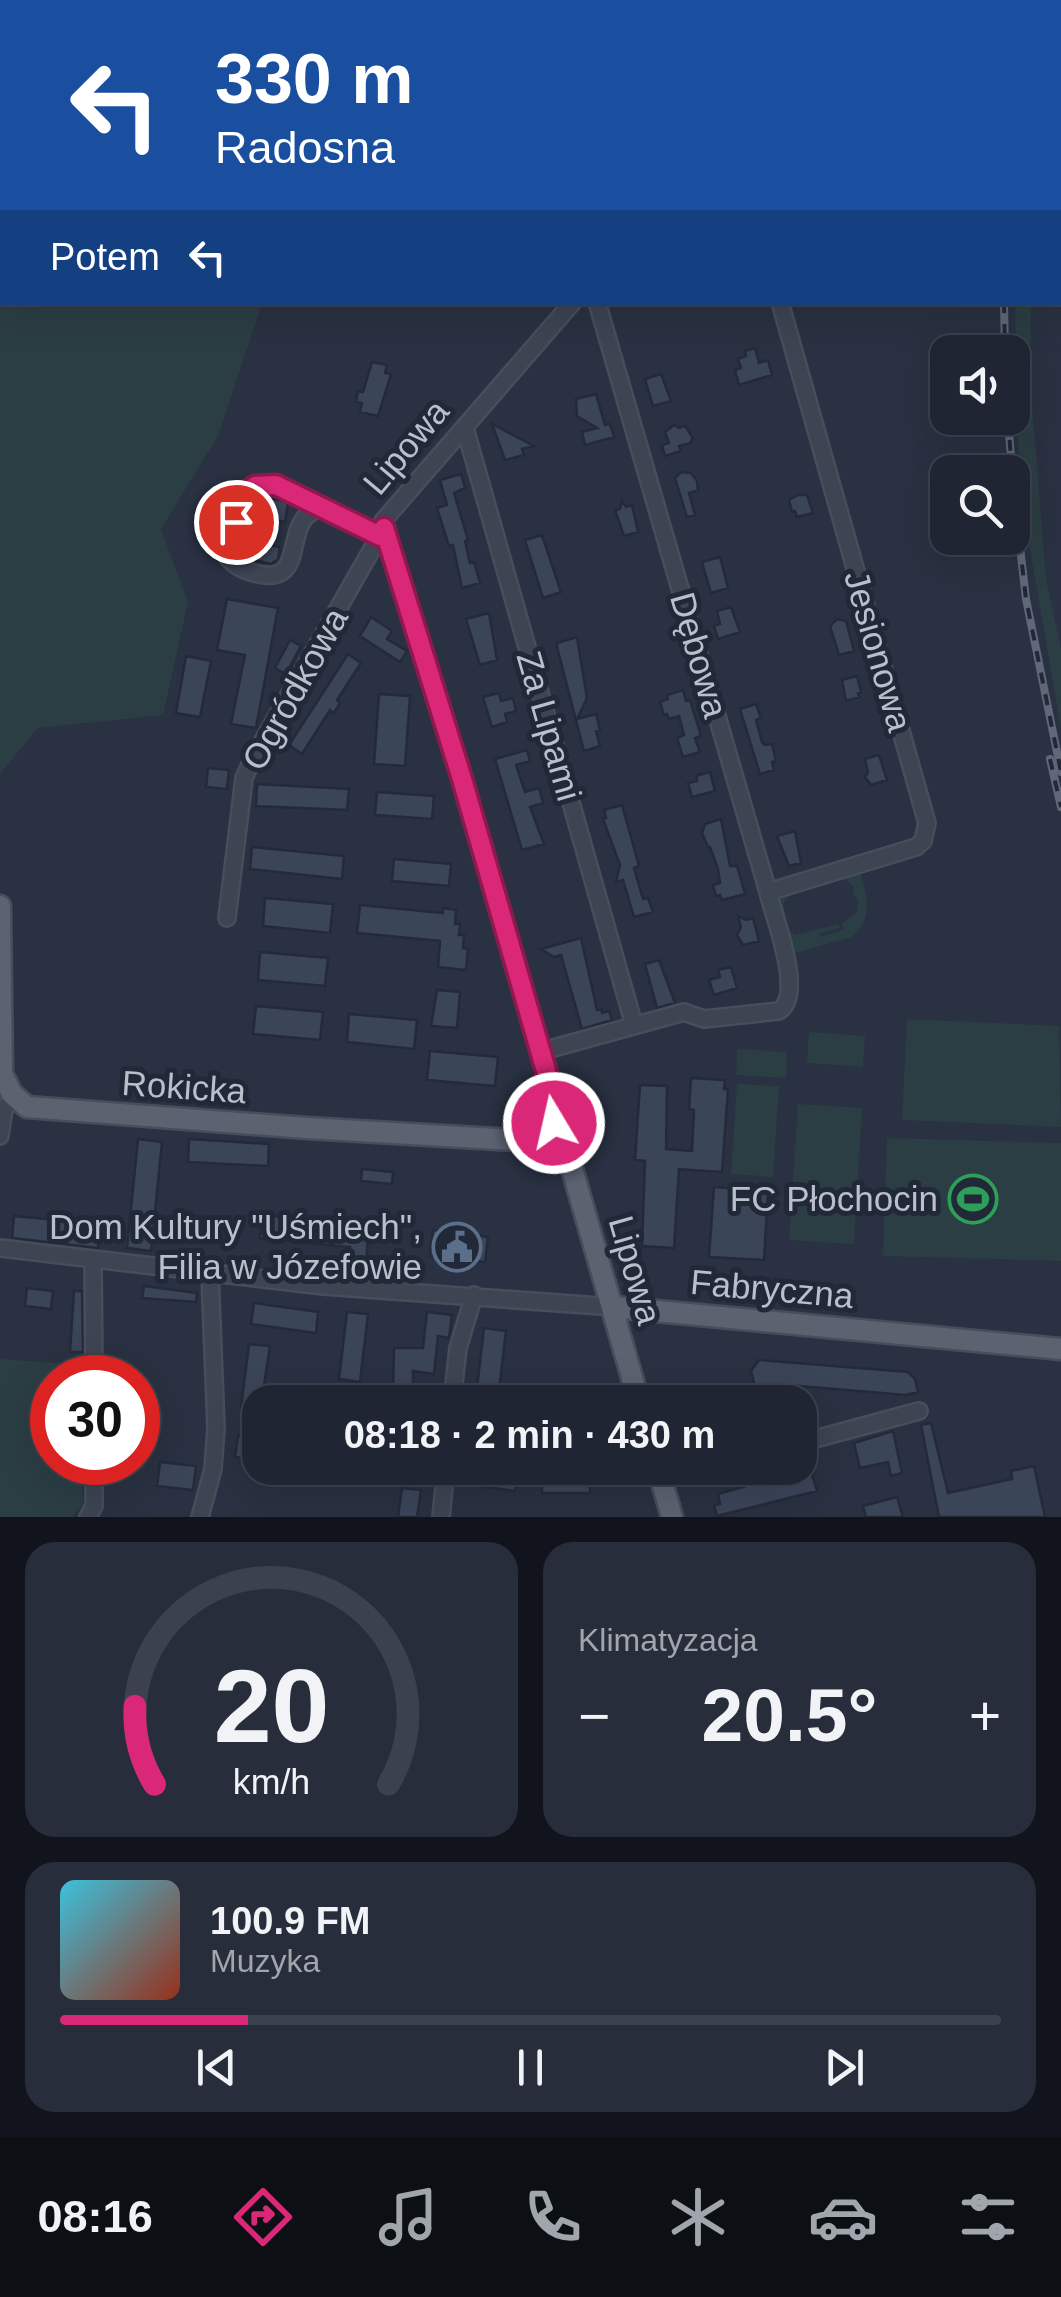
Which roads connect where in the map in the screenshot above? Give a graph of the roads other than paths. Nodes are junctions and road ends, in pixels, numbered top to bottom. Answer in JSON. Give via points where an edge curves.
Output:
{"nodes":[{"id":1,"x":570,"y":305,"type":"edge"},
{"id":2,"x":598,"y":305,"type":"edge"},
{"id":3,"x":781,"y":305,"type":"edge"},
{"id":4,"x":464,"y":428,"type":"junction"},
{"id":5,"x":322,"y":508,"type":"junction"},
{"id":6,"x":382,"y":532,"type":"junction"},
{"id":7,"x":768,"y":892,"type":"junction"},
{"id":8,"x":0,"y":906,"type":"edge"},
{"id":9,"x":228,"y":918,"type":"dead end"},
{"id":10,"x":634,"y":1024,"type":"junction"},
{"id":11,"x":539,"y":1052,"type":"junction"},
{"id":12,"x":15,"y":1098,"type":"junction"},
{"id":13,"x":0,"y":1136,"type":"edge"},
{"id":14,"x":548,"y":1143,"type":"junction"},
{"id":15,"x":0,"y":1248,"type":"edge"},
{"id":16,"x":93,"y":1261,"type":"junction"},
{"id":17,"x":210,"y":1274,"type":"junction"},
{"id":18,"x":474,"y":1295,"type":"junction"},
{"id":19,"x":614,"y":1307,"type":"junction"},
{"id":20,"x":1061,"y":1349,"type":"edge"},
{"id":21,"x":94,"y":1355,"type":"edge"},
{"id":22,"x":454,"y":1385,"type":"edge"},
{"id":23,"x":635,"y":1385,"type":"edge"},
{"id":24,"x":919,"y":1411,"type":"dead end"},
{"id":25,"x":817,"y":1438,"type":"edge"},
{"id":26,"x":94,"y":1485,"type":"edge"},
{"id":27,"x":444,"y":1485,"type":"edge"},
{"id":28,"x":663,"y":1485,"type":"edge"},
{"id":29,"x":88,"y":1517,"type":"edge"},
{"id":30,"x":200,"y":1517,"type":"edge"},
{"id":31,"x":441,"y":1517,"type":"edge"},
{"id":32,"x":672,"y":1517,"type":"edge"}],
"edges":[{"from":1,"to":4,"type":"street","name":"Lipowa"},
{"from":2,"to":7,"type":"street","name":"Dębowa"},
{"from":3,"to":7,"type":"street","name":"Jesionowa","via":[[927,823],[916,847]]},
{"from":4,"to":6,"type":"street","name":"Lipowa","via":[[384,521]]},
{"from":4,"to":10,"type":"street","name":"Za Lipami"},
{"from":5,"to":5,"type":"street","via":[[276,485],[255,486],[245,493],[227,557],[245,570],[280,575],[301,521]]},
{"from":5,"to":6,"type":"street"},
{"from":6,"to":9,"type":"street","name":"Ogródkowa","via":[[244,778]]},
{"from":6,"to":11,"type":"street","name":"Lipowa","via":[[462,779]]},
{"from":7,"to":10,"type":"street","name":"Dębowa","via":[[790,980],[784,1008],[704,1019],[684,1012]]},
{"from":8,"to":12,"type":"main road","via":[[2,1074]]},
{"from":10,"to":11,"type":"street"},
{"from":11,"to":14,"type":"street","name":"Lipowa","via":[[555,1102]]},
{"from":12,"to":13,"type":"street","via":[[4,1109]]},
{"from":12,"to":14,"type":"main road","name":"Rokicka","via":[[46,1110]]},
{"from":14,"to":19,"type":"main road","name":"Lipowa","via":[[571,1166]]},
{"from":15,"to":16,"type":"street","name":"Fabryczna"},
{"from":16,"to":17,"type":"street","name":"Fabryczna"},
{"from":16,"to":21,"type":"street"},
{"from":17,"to":18,"type":"street","name":"Fabryczna"},
{"from":17,"to":30,"type":"street","via":[[216,1428]]},
{"from":18,"to":19,"type":"street","name":"Fabryczna"},
{"from":18,"to":22,"type":"street"},
{"from":19,"to":20,"type":"main road","name":"Fabryczna"},
{"from":19,"to":23,"type":"main road","name":"Lipowa"},
{"from":24,"to":25,"type":"street"},
{"from":26,"to":29,"type":"street"},
{"from":27,"to":31,"type":"street"},
{"from":28,"to":32,"type":"main road"}]}
